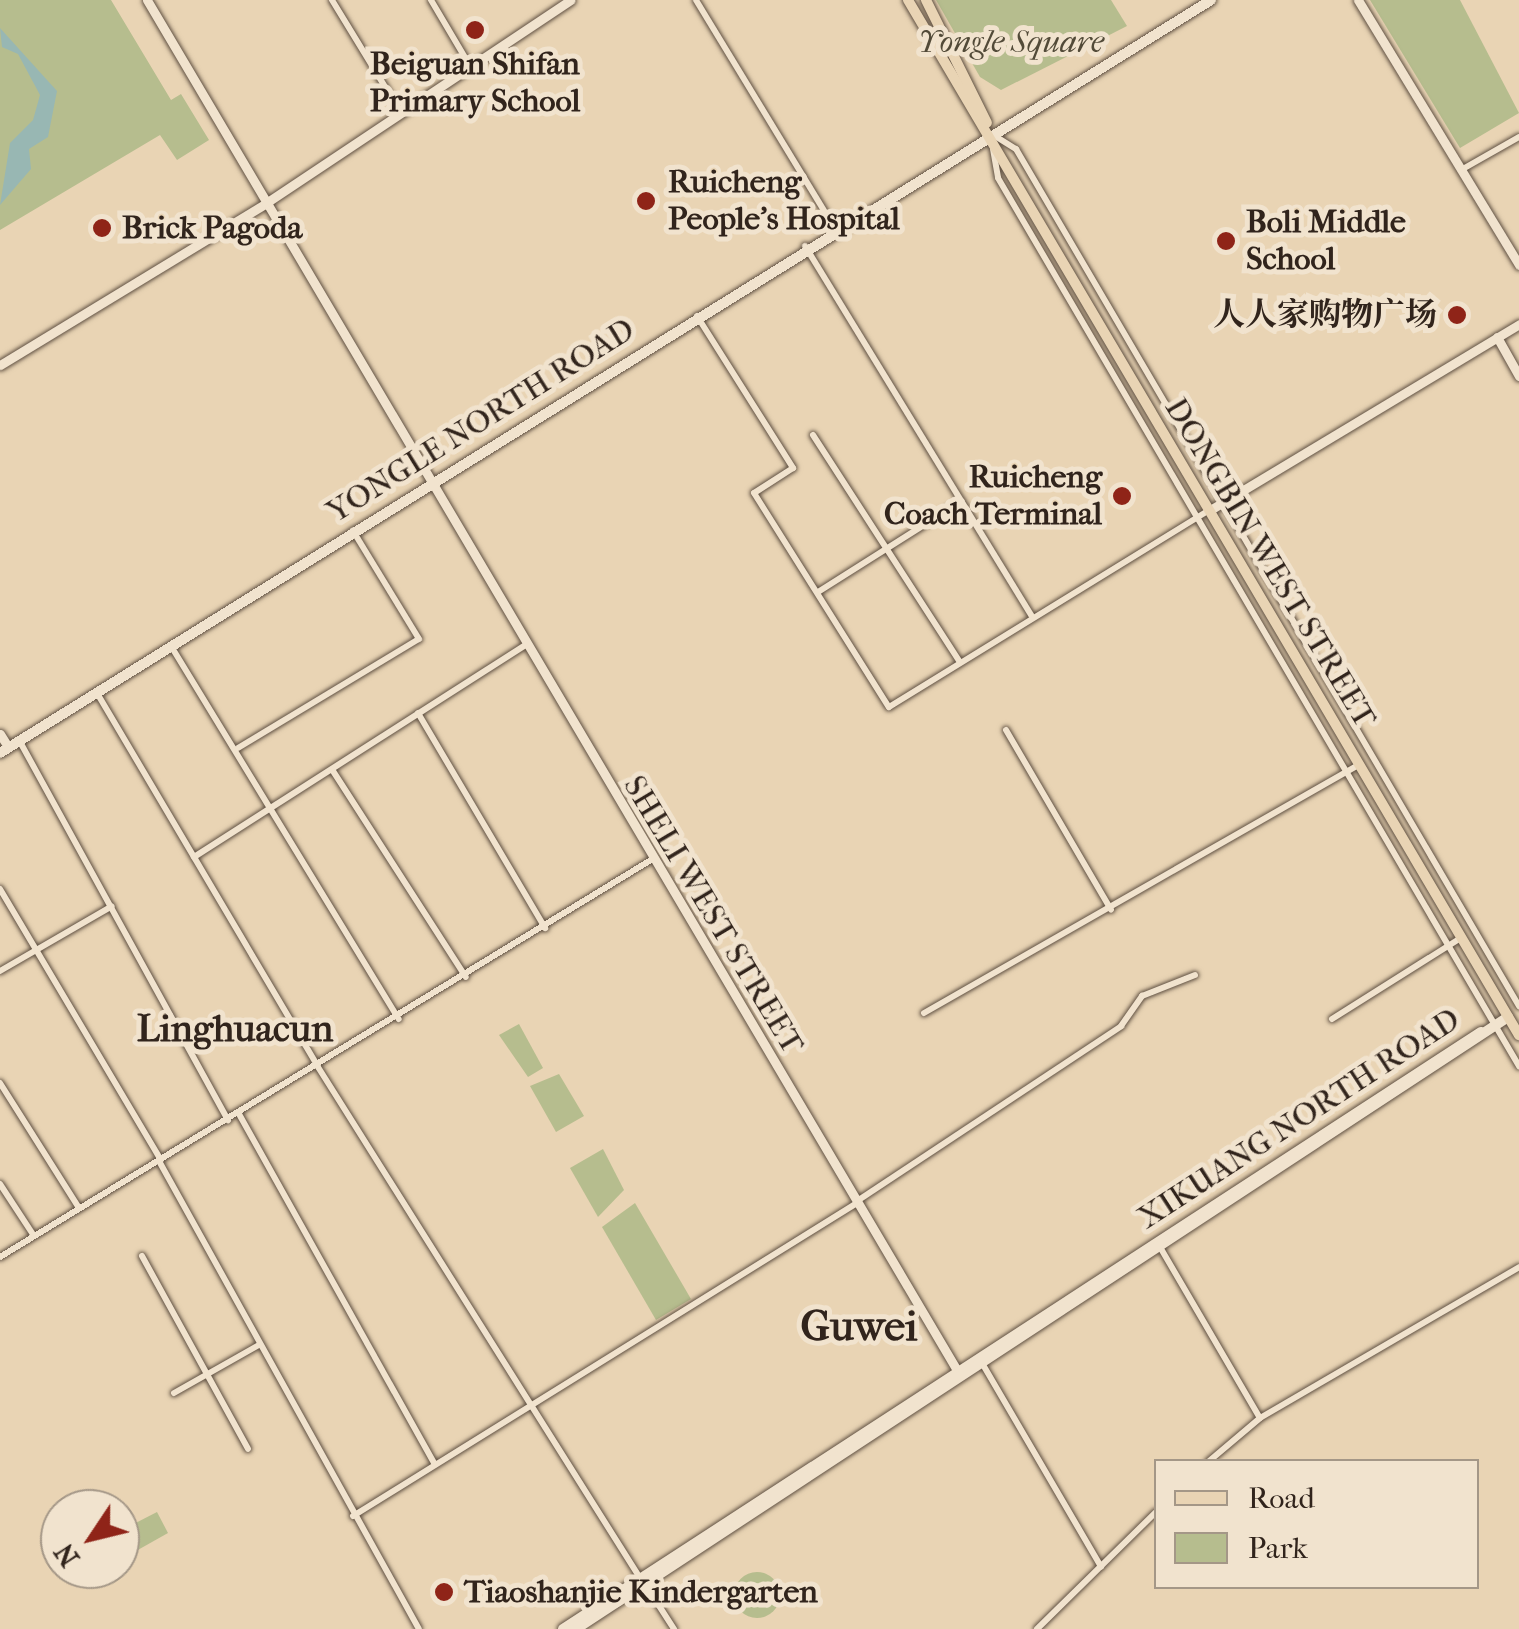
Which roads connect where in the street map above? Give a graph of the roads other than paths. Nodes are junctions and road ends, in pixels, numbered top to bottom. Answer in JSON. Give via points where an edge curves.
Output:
{"nodes":[{"id":1,"x":148,"y":0,"type":"edge"},
{"id":2,"x":332,"y":0,"type":"edge"},
{"id":3,"x":431,"y":0,"type":"edge"},
{"id":4,"x":570,"y":0,"type":"edge"},
{"id":5,"x":696,"y":0,"type":"edge"},
{"id":6,"x":908,"y":0,"type":"edge"},
{"id":7,"x":926,"y":0,"type":"edge"},
{"id":8,"x":1211,"y":0,"type":"edge"},
{"id":9,"x":1358,"y":0,"type":"edge"},
{"id":10,"x":470,"y":66,"type":"junction"},
{"id":11,"x":400,"y":113,"type":"junction"},
{"id":12,"x":990,"y":133,"type":"junction"},
{"id":13,"x":1519,"y":137,"type":"edge"},
{"id":14,"x":1461,"y":170,"type":"junction"},
{"id":15,"x":266,"y":202,"type":"junction"},
{"id":16,"x":834,"y":227,"type":"junction"},
{"id":17,"x":805,"y":246,"type":"junction"},
{"id":18,"x":1519,"y":265,"type":"edge"},
{"id":19,"x":696,"y":314,"type":"junction"},
{"id":20,"x":1519,"y":324,"type":"edge"},
{"id":21,"x":1497,"y":338,"type":"junction"},
{"id":22,"x":0,"y":364,"type":"edge"},
{"id":23,"x":1519,"y":376,"type":"edge"},
{"id":24,"x":813,"y":435,"type":"dead end"},
{"id":25,"x":430,"y":483,"type":"junction"},
{"id":26,"x":962,"y":501,"type":"junction"},
{"id":27,"x":1215,"y":506,"type":"junction"},
{"id":28,"x":1197,"y":517,"type":"junction"},
{"id":29,"x":353,"y":531,"type":"junction"},
{"id":30,"x":887,"y":549,"type":"junction"},
{"id":31,"x":818,"y":592,"type":"junction"},
{"id":32,"x":1032,"y":616,"type":"junction"},
{"id":33,"x":170,"y":645,"type":"junction"},
{"id":34,"x":525,"y":645,"type":"junction"},
{"id":35,"x":960,"y":661,"type":"junction"},
{"id":36,"x":96,"y":692,"type":"junction"},
{"id":37,"x":418,"y":713,"type":"junction"},
{"id":38,"x":1006,"y":730,"type":"dead end"},
{"id":39,"x":0,"y":734,"type":"edge"},
{"id":40,"x":9,"y":747,"type":"edge"},
{"id":41,"x":238,"y":748,"type":"junction"},
{"id":42,"x":1360,"y":764,"type":"junction"},
{"id":43,"x":332,"y":771,"type":"junction"},
{"id":44,"x":1347,"y":772,"type":"junction"},
{"id":45,"x":274,"y":808,"type":"junction"},
{"id":46,"x":194,"y":856,"type":"junction"},
{"id":47,"x":651,"y":860,"type":"junction"},
{"id":48,"x":0,"y":889,"type":"edge"},
{"id":49,"x":112,"y":906,"type":"junction"},
{"id":50,"x":1111,"y":910,"type":"junction"},
{"id":51,"x":545,"y":928,"type":"junction"},
{"id":52,"x":1462,"y":937,"type":"junction"},
{"id":53,"x":1448,"y":945,"type":"junction"},
{"id":54,"x":36,"y":950,"type":"junction"},
{"id":55,"x":0,"y":970,"type":"edge"},
{"id":56,"x":1195,"y":975,"type":"dead end"},
{"id":57,"x":466,"y":977,"type":"junction"},
{"id":58,"x":1515,"y":1011,"type":"edge"},
{"id":59,"x":924,"y":1014,"type":"dead end"},
{"id":60,"x":1332,"y":1018,"type":"dead end"},
{"id":61,"x":399,"y":1019,"type":"junction"},
{"id":62,"x":1495,"y":1025,"type":"junction"},
{"id":63,"x":1519,"y":1035,"type":"edge"},
{"id":64,"x":1519,"y":1066,"type":"edge"},
{"id":65,"x":318,"y":1067,"type":"junction"},
{"id":66,"x":0,"y":1083,"type":"edge"},
{"id":67,"x":238,"y":1114,"type":"junction"},
{"id":68,"x":228,"y":1120,"type":"junction"},
{"id":69,"x":160,"y":1161,"type":"junction"},
{"id":70,"x":0,"y":1184,"type":"edge"},
{"id":71,"x":856,"y":1202,"type":"junction"},
{"id":72,"x":79,"y":1208,"type":"junction"},
{"id":73,"x":34,"y":1236,"type":"junction"},
{"id":74,"x":1160,"y":1247,"type":"junction"},
{"id":75,"x":142,"y":1256,"type":"dead end"},
{"id":76,"x":0,"y":1257,"type":"edge"},
{"id":77,"x":1519,"y":1267,"type":"edge"},
{"id":78,"x":259,"y":1346,"type":"junction"},
{"id":79,"x":982,"y":1363,"type":"junction"},
{"id":80,"x":957,"y":1370,"type":"junction"},
{"id":81,"x":208,"y":1374,"type":"junction"},
{"id":82,"x":174,"y":1393,"type":"dead end"},
{"id":83,"x":531,"y":1401,"type":"junction"},
{"id":84,"x":1260,"y":1418,"type":"junction"},
{"id":85,"x":248,"y":1448,"type":"dead end"},
{"id":86,"x":1212,"y":1459,"type":"edge"},
{"id":87,"x":434,"y":1464,"type":"junction"},
{"id":88,"x":1154,"y":1514,"type":"edge"},
{"id":89,"x":353,"y":1516,"type":"junction"},
{"id":90,"x":1101,"y":1567,"type":"junction"},
{"id":91,"x":643,"y":1581,"type":"junction"},
{"id":92,"x":419,"y":1629,"type":"edge"},
{"id":93,"x":563,"y":1629,"type":"edge"},
{"id":94,"x":576,"y":1629,"type":"edge"},
{"id":95,"x":674,"y":1629,"type":"edge"},
{"id":96,"x":1037,"y":1629,"type":"edge"}],
"edges":[{"from":1,"to":15,"type":"street","name":"SHELI WEST STREET"},
{"from":2,"to":11,"type":"street"},
{"from":3,"to":10,"type":"street"},
{"from":4,"to":10,"type":"street"},
{"from":5,"to":16,"type":"street"},
{"from":6,"to":12,"type":"main road"},
{"from":7,"to":12,"type":"main road"},
{"from":8,"to":12,"type":"main road","name":"YONGLE NORTH ROAD"},
{"from":9,"to":14,"type":"street"},
{"from":10,"to":11,"type":"street"},
{"from":11,"to":15,"type":"street"},
{"from":12,"to":16,"type":"main road","name":"YONGLE NORTH ROAD"},
{"from":12,"to":27,"type":"main road","name":"DONGBIN WEST STREET"},
{"from":12,"to":28,"type":"street","via":[[998,178]]},
{"from":13,"to":14,"type":"street"},
{"from":14,"to":18,"type":"street"},
{"from":15,"to":22,"type":"street"},
{"from":15,"to":25,"type":"street","name":"SHELI WEST STREET"},
{"from":16,"to":17,"type":"main road","name":"YONGLE NORTH ROAD"},
{"from":17,"to":19,"type":"main road","name":"YONGLE NORTH ROAD"},
{"from":17,"to":26,"type":"street"},
{"from":19,"to":25,"type":"main road","name":"YONGLE NORTH ROAD"},
{"from":19,"to":31,"type":"street","via":[[792,468],[754,493]]},
{"from":20,"to":21,"type":"street"},
{"from":21,"to":23,"type":"street"},
{"from":21,"to":27,"type":"street"},
{"from":24,"to":30,"type":"street"},
{"from":25,"to":29,"type":"main road","name":"YONGLE NORTH ROAD"},
{"from":25,"to":34,"type":"street","name":"SHELI WEST STREET"},
{"from":26,"to":30,"type":"street"},
{"from":26,"to":32,"type":"street"},
{"from":27,"to":28,"type":"street"},
{"from":27,"to":42,"type":"main road","name":"DONGBIN WEST STREET"},
{"from":27,"to":58,"type":"street"},
{"from":28,"to":32,"type":"street"},
{"from":28,"to":44,"type":"street"},
{"from":29,"to":33,"type":"main road","name":"YONGLE NORTH ROAD"},
{"from":29,"to":41,"type":"street","via":[[419,639]]},
{"from":30,"to":31,"type":"street"},
{"from":30,"to":35,"type":"street"},
{"from":31,"to":35,"type":"street","via":[[888,707]]},
{"from":32,"to":35,"type":"street"},
{"from":33,"to":36,"type":"main road","name":"YONGLE NORTH ROAD"},
{"from":33,"to":41,"type":"street"},
{"from":34,"to":37,"type":"street"},
{"from":34,"to":47,"type":"street","name":"SHELI WEST STREET"},
{"from":36,"to":40,"type":"main road","name":"YONGLE NORTH ROAD"},
{"from":36,"to":46,"type":"street"},
{"from":37,"to":43,"type":"street"},
{"from":37,"to":51,"type":"street"},
{"from":38,"to":50,"type":"street"},
{"from":39,"to":40,"type":"street"},
{"from":40,"to":49,"type":"street"},
{"from":41,"to":45,"type":"street"},
{"from":42,"to":44,"type":"street"},
{"from":42,"to":52,"type":"main road","name":"DONGBIN WEST STREET"},
{"from":43,"to":45,"type":"street"},
{"from":43,"to":57,"type":"street"},
{"from":44,"to":50,"type":"street"},
{"from":44,"to":53,"type":"street"},
{"from":45,"to":46,"type":"street"},
{"from":45,"to":61,"type":"street"},
{"from":46,"to":65,"type":"street"},
{"from":47,"to":51,"type":"street"},
{"from":47,"to":71,"type":"street","name":"SHELI WEST STREET"},
{"from":48,"to":54,"type":"street"},
{"from":49,"to":54,"type":"street"},
{"from":49,"to":68,"type":"street"},
{"from":50,"to":59,"type":"street"},
{"from":51,"to":57,"type":"street"},
{"from":52,"to":53,"type":"street"},
{"from":52,"to":58,"type":"main road","name":"DONGBIN WEST STREET"},
{"from":53,"to":60,"type":"street"},
{"from":53,"to":62,"type":"street"},
{"from":54,"to":55,"type":"street"},
{"from":54,"to":69,"type":"street"},
{"from":56,"to":71,"type":"street","via":[[1142,996],[1120,1026]]},
{"from":57,"to":61,"type":"street"},
{"from":58,"to":62,"type":"main road"},
{"from":58,"to":63,"type":"main road","name":"DONGBIN WEST STREET"},
{"from":61,"to":65,"type":"street"},
{"from":62,"to":64,"type":"street"},
{"from":62,"to":74,"type":"main road","name":"XIKUANG NORTH ROAD"},
{"from":62,"to":80,"type":"main road","name":"XIKUANG NORTH ROAD"},
{"from":65,"to":67,"type":"street"},
{"from":65,"to":83,"type":"street"},
{"from":66,"to":72,"type":"street"},
{"from":67,"to":68,"type":"street"},
{"from":67,"to":87,"type":"street"},
{"from":68,"to":69,"type":"street"},
{"from":69,"to":72,"type":"street"},
{"from":69,"to":78,"type":"street"},
{"from":70,"to":73,"type":"street"},
{"from":71,"to":80,"type":"street","name":"SHELI WEST STREET"},
{"from":71,"to":83,"type":"street"},
{"from":72,"to":73,"type":"street"},
{"from":73,"to":76,"type":"street"},
{"from":74,"to":79,"type":"main road","name":"XIKUANG NORTH ROAD"},
{"from":74,"to":84,"type":"street"},
{"from":75,"to":81,"type":"street"},
{"from":77,"to":84,"type":"street"},
{"from":78,"to":81,"type":"street"},
{"from":78,"to":89,"type":"street"},
{"from":79,"to":90,"type":"street"},
{"from":79,"to":91,"type":"main road","name":"XIKUANG NORTH ROAD"},
{"from":80,"to":91,"type":"main road","name":"XIKUANG NORTH ROAD"},
{"from":81,"to":82,"type":"street"},
{"from":81,"to":85,"type":"street"},
{"from":83,"to":87,"type":"street"},
{"from":83,"to":91,"type":"street"},
{"from":84,"to":86,"type":"street"},
{"from":87,"to":89,"type":"street"},
{"from":88,"to":90,"type":"street"},
{"from":89,"to":92,"type":"street"},
{"from":90,"to":96,"type":"street"},
{"from":91,"to":93,"type":"main road","name":"XIKUANG NORTH ROAD"},
{"from":91,"to":94,"type":"main road","name":"XIKUANG NORTH ROAD"},
{"from":91,"to":95,"type":"street"}]}
